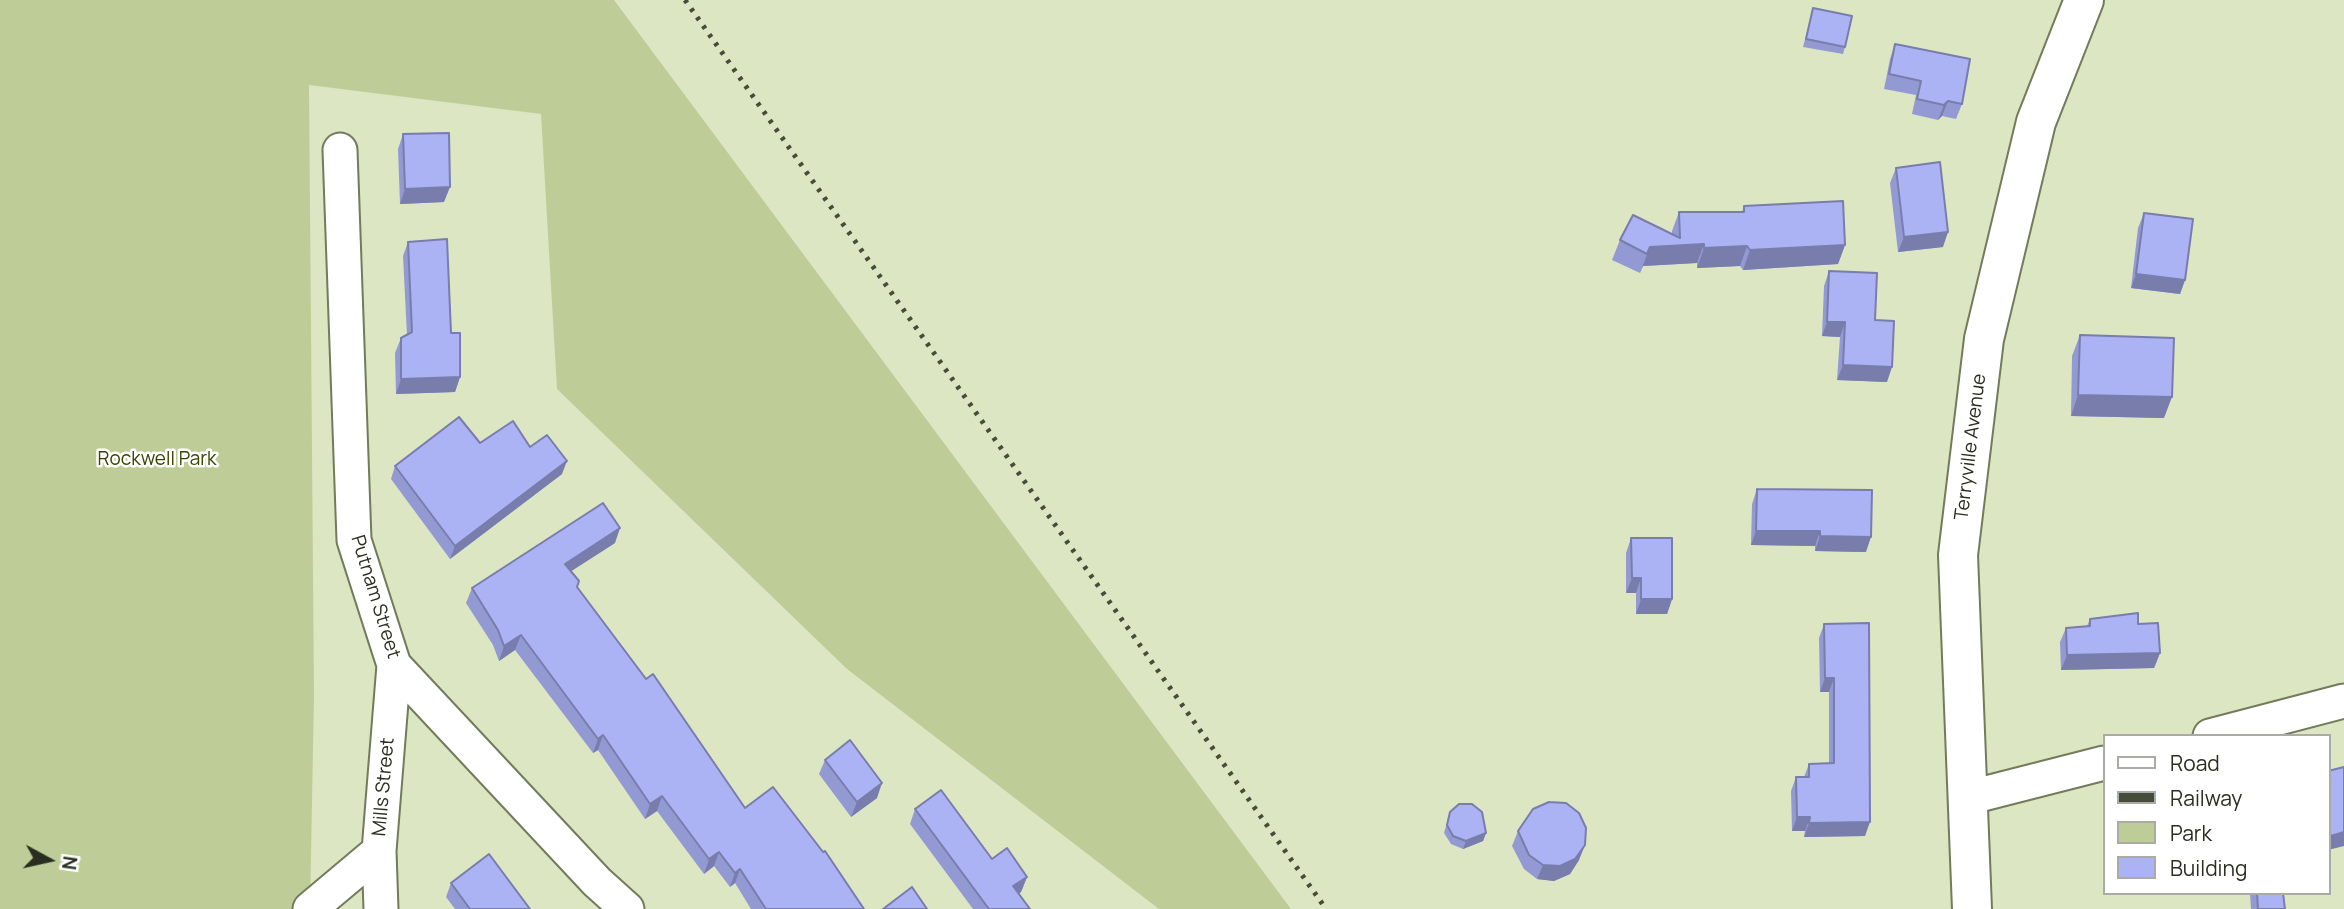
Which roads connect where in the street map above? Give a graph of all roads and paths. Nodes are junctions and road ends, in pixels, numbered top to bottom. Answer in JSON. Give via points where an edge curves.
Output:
{"nodes":[{"id":1,"x":2084,"y":0,"type":"edge"},
{"id":2,"x":340,"y":150,"type":"dead end"},
{"id":3,"x":394,"y":665,"type":"junction"},
{"id":4,"x":2344,"y":702,"type":"edge"},
{"id":5,"x":2218,"y":734,"type":"edge"},
{"id":6,"x":2102,"y":764,"type":"edge"},
{"id":7,"x":1967,"y":798,"type":"junction"},
{"id":8,"x":379,"y":851,"type":"junction"},
{"id":9,"x":310,"y":909,"type":"edge"},
{"id":10,"x":381,"y":909,"type":"edge"},
{"id":11,"x":627,"y":909,"type":"edge"},
{"id":12,"x":1972,"y":909,"type":"edge"}],
"edges":[{"from":1,"to":7,"type":"highway","name":"Terryville Avenue","via":[[2036,122],[1984,339],[1958,555]]},
{"from":2,"to":3,"type":"street","name":"Putnam Street","via":[[354,540]]},
{"from":3,"to":8,"type":"street","name":"Mills Street"},
{"from":3,"to":11,"type":"street","name":"Putnam Street"},
{"from":4,"to":5,"type":"street"},
{"from":6,"to":7,"type":"street"},
{"from":7,"to":12,"type":"highway","name":"Terryville Avenue"},
{"from":8,"to":9,"type":"street"},
{"from":8,"to":10,"type":"street","name":"Mills Street"}]}
